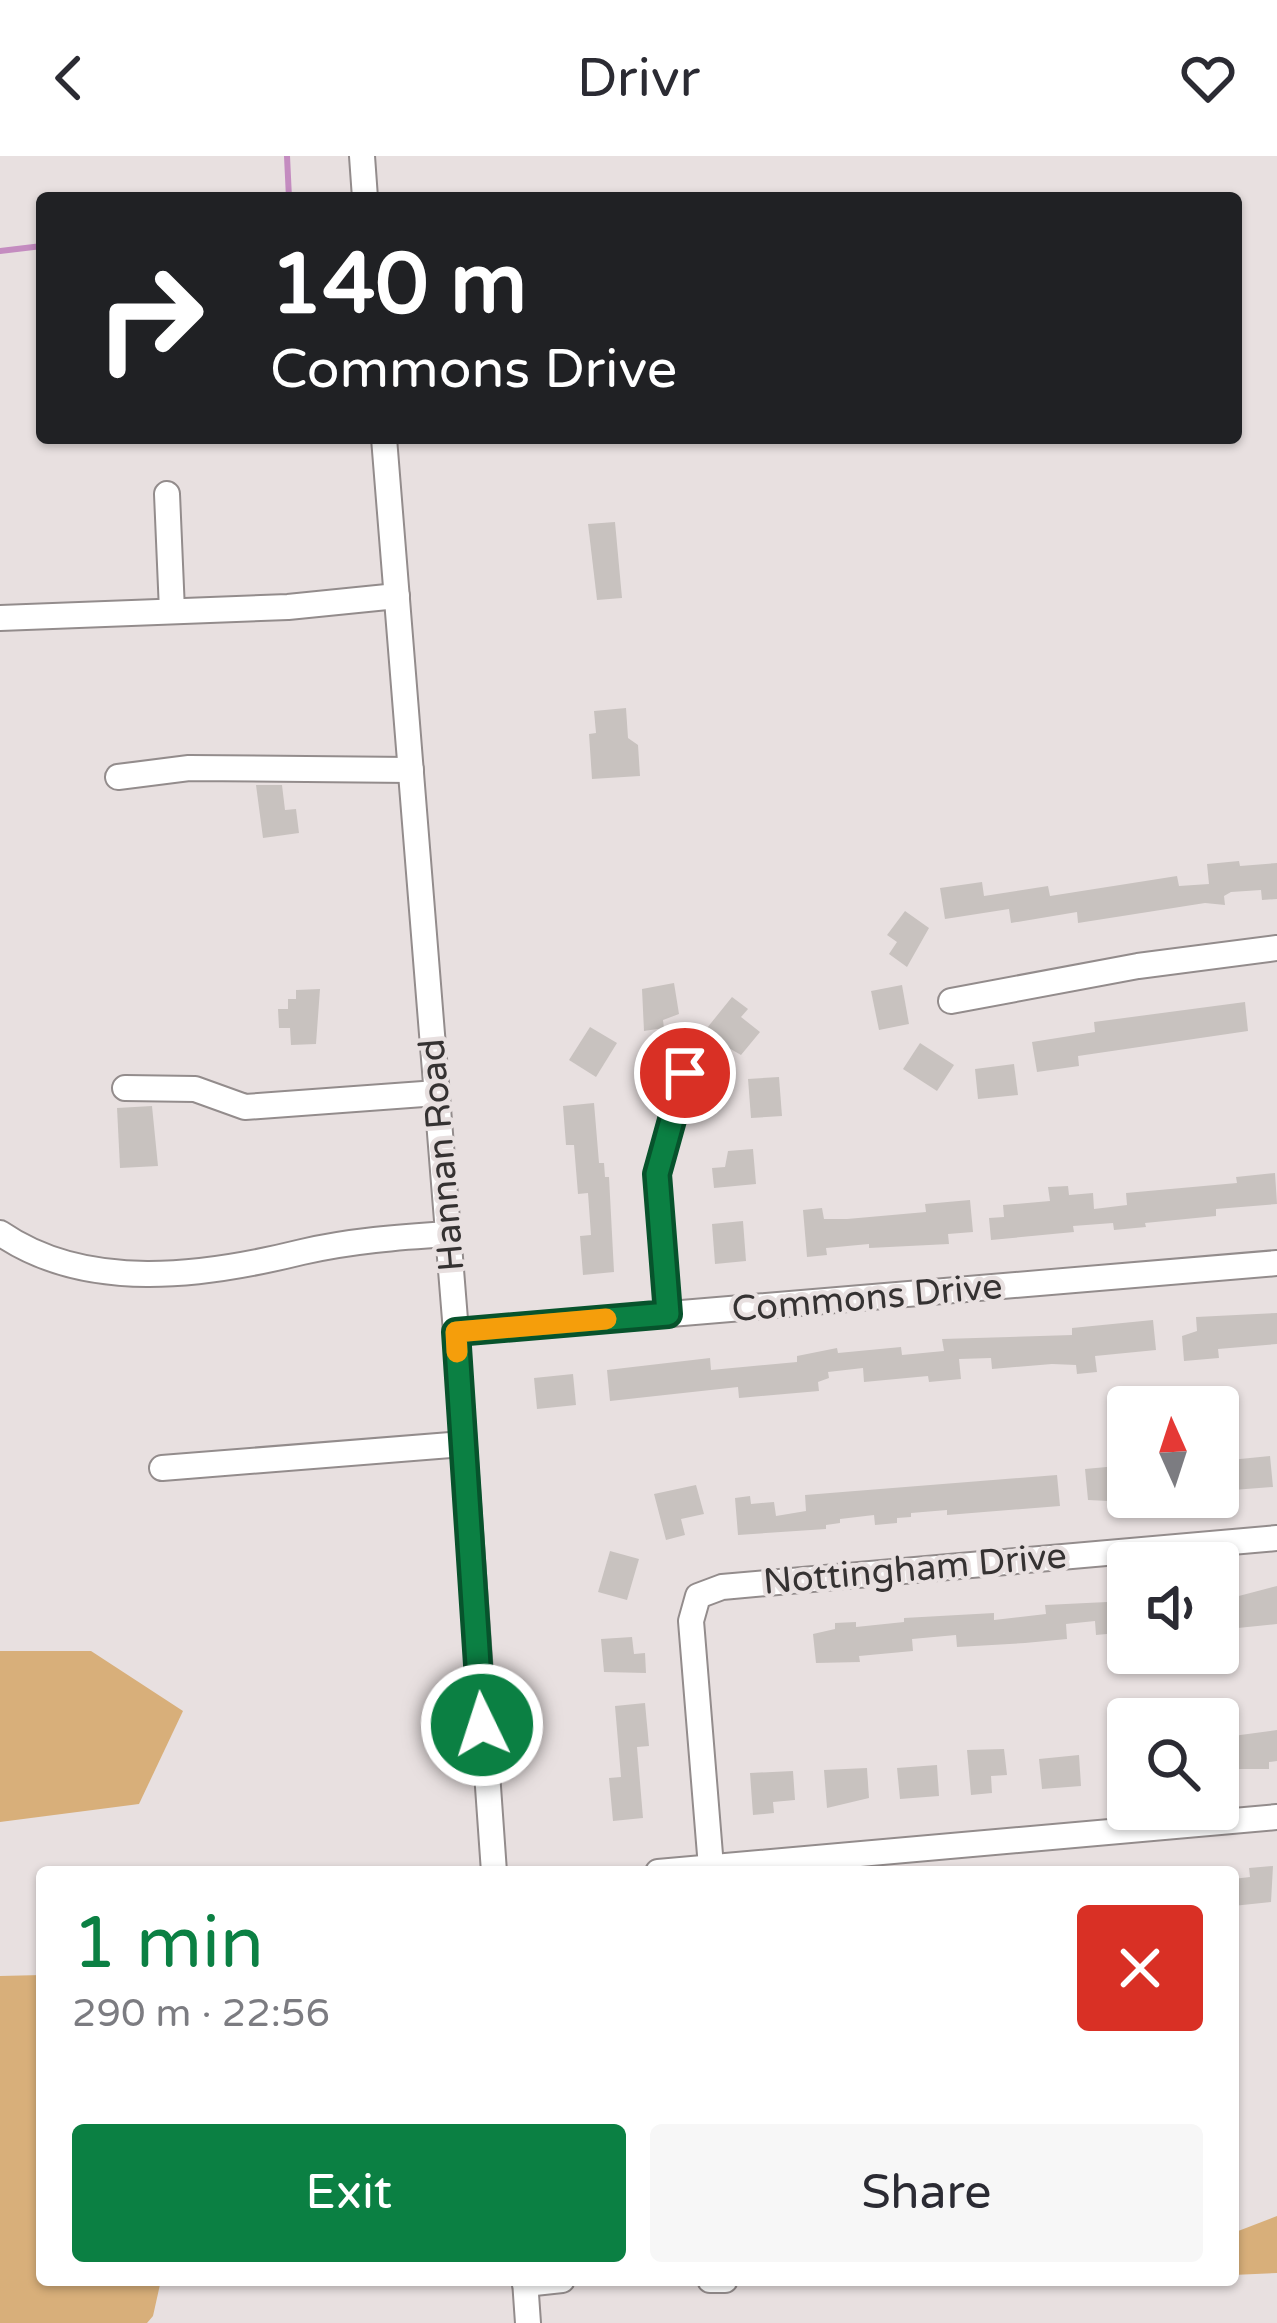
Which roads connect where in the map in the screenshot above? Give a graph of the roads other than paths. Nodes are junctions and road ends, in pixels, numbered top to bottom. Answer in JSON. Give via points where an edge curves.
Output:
{"nodes":[{"id":1,"x":362,"y":156,"type":"edge"},
{"id":2,"x":365,"y":192,"type":"edge"},
{"id":3,"x":384,"y":444,"type":"edge"},
{"id":4,"x":166,"y":494,"type":"dead end"},
{"id":5,"x":397,"y":596,"type":"junction"},
{"id":6,"x":172,"y":610,"type":"junction"},
{"id":7,"x":0,"y":618,"type":"edge"},
{"id":8,"x":411,"y":770,"type":"junction"},
{"id":9,"x":118,"y":777,"type":"dead end"},
{"id":10,"x":1277,"y":948,"type":"edge"},
{"id":11,"x":951,"y":1001,"type":"dead end"},
{"id":12,"x":685,"y":1073,"type":"dead end"},
{"id":13,"x":125,"y":1088,"type":"dead end"},
{"id":14,"x":437,"y":1093,"type":"junction"},
{"id":15,"x":0,"y":1233,"type":"edge"},
{"id":16,"x":448,"y":1234,"type":"junction"},
{"id":17,"x":1277,"y":1263,"type":"edge"},
{"id":18,"x":668,"y":1314,"type":"junction"},
{"id":19,"x":456,"y":1332,"type":"junction"},
{"id":20,"x":464,"y":1444,"type":"junction"},
{"id":21,"x":162,"y":1468,"type":"dead end"},
{"id":22,"x":1277,"y":1538,"type":"edge"},
{"id":23,"x":1277,"y":1817,"type":"edge"},
{"id":24,"x":494,"y":1866,"type":"edge"},
{"id":25,"x":711,"y":1866,"type":"edge"},
{"id":26,"x":722,"y":1866,"type":"edge"},
{"id":27,"x":525,"y":2286,"type":"edge"},
{"id":28,"x":528,"y":2323,"type":"edge"}],
"edges":[{"from":1,"to":2,"type":"street"},
{"from":3,"to":5,"type":"street","name":"Hannan Road"},
{"from":4,"to":6,"type":"street"},
{"from":5,"to":6,"type":"street"},
{"from":5,"to":8,"type":"street","name":"Hannan Road"},
{"from":6,"to":7,"type":"street"},
{"from":8,"to":9,"type":"street","via":[[189,768]]},
{"from":8,"to":14,"type":"street","name":"Hannan Road"},
{"from":10,"to":11,"type":"street"},
{"from":12,"to":18,"type":"street","via":[[657,1174]]},
{"from":13,"to":14,"type":"street","via":[[195,1089],[245,1107]]},
{"from":14,"to":16,"type":"street","name":"Hannan Road"},
{"from":15,"to":16,"type":"street","via":[[60,1265],[141,1273],[247,1266]]},
{"from":16,"to":19,"type":"street","name":"Hannan Road"},
{"from":17,"to":18,"type":"street","name":"Commons Drive"},
{"from":18,"to":19,"type":"street","name":"Commons Drive"},
{"from":19,"to":20,"type":"street","name":"Hannan Road"},
{"from":20,"to":21,"type":"street"},
{"from":20,"to":24,"type":"street","name":"Hannan Road"},
{"from":22,"to":25,"type":"street","name":"Nottingham Drive","via":[[722,1587],[698,1596],[691,1622]]},
{"from":23,"to":26,"type":"street"},
{"from":27,"to":28,"type":"street"}]}
